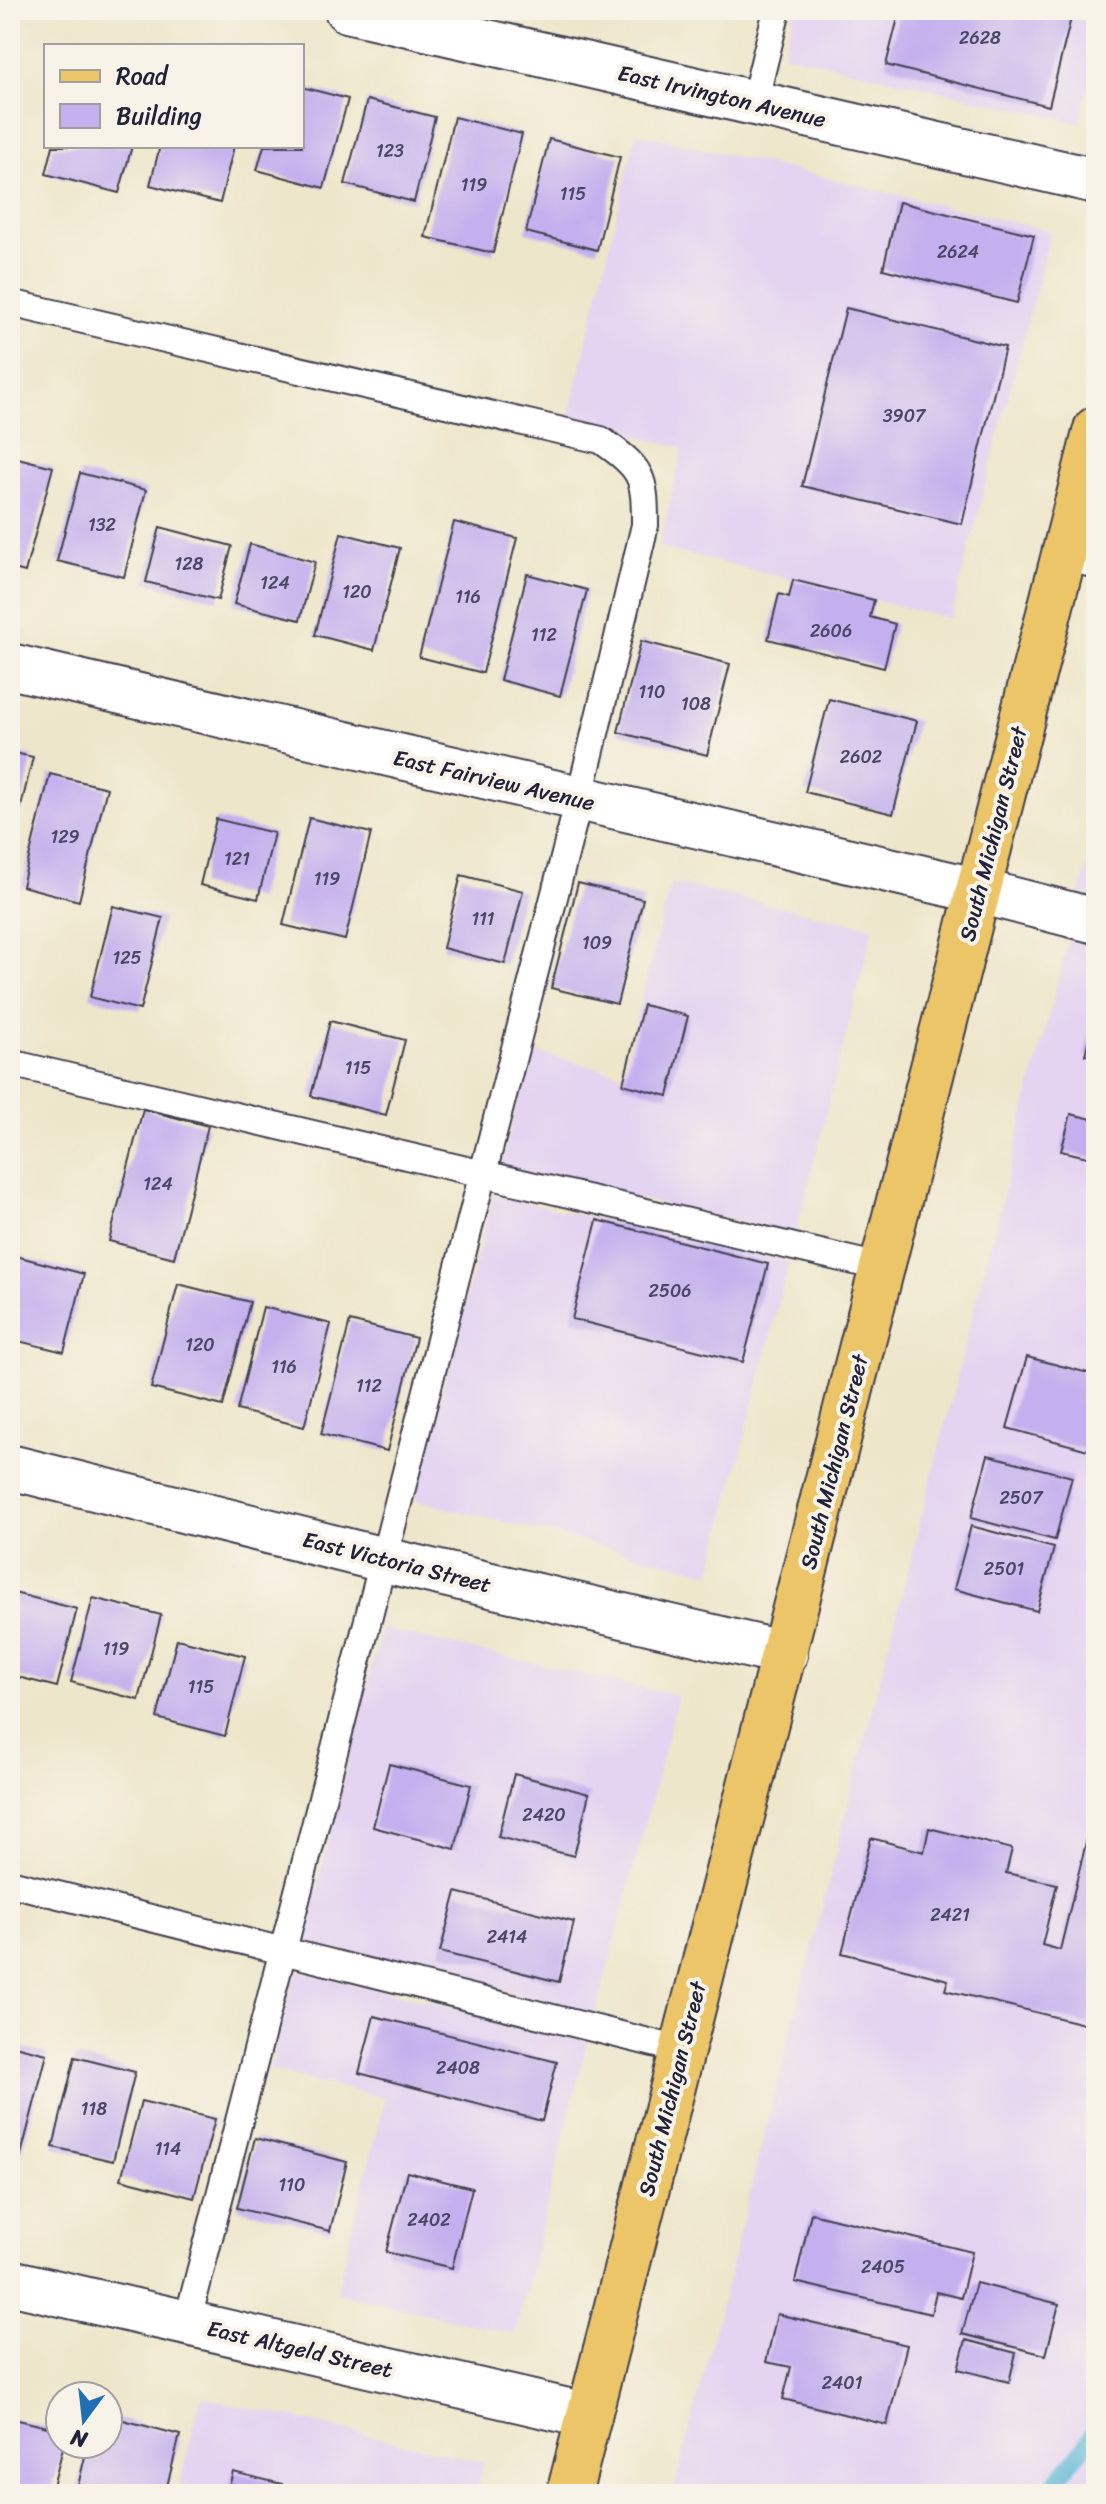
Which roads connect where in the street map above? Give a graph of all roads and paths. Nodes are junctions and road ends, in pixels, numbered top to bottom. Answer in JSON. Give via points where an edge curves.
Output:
{"nodes":[{"id":1,"x":347,"y":10,"type":"edge"},
{"id":2,"x":777,"y":10,"type":"edge"},
{"id":3,"x":754,"y":103,"type":"junction"},
{"id":4,"x":1096,"y":181,"type":"edge"},
{"id":5,"x":10,"y":303,"type":"edge"},
{"id":6,"x":1096,"y":429,"type":"edge"},
{"id":7,"x":1080,"y":561,"type":"edge"},
{"id":8,"x":10,"y":666,"type":"edge"},
{"id":9,"x":579,"y":800,"type":"junction"},
{"id":10,"x":979,"y":891,"type":"junction"},
{"id":11,"x":1096,"y":921,"type":"edge"},
{"id":12,"x":10,"y":1063,"type":"edge"},
{"id":13,"x":481,"y":1174,"type":"junction"},
{"id":14,"x":884,"y":1268,"type":"junction"},
{"id":15,"x":10,"y":1467,"type":"edge"},
{"id":16,"x":384,"y":1560,"type":"junction"},
{"id":17,"x":785,"y":1654,"type":"junction"},
{"id":18,"x":10,"y":1883,"type":"edge"},
{"id":19,"x":284,"y":1950,"type":"junction"},
{"id":20,"x":681,"y":2050,"type":"junction"},
{"id":21,"x":10,"y":2282,"type":"edge"},
{"id":22,"x":187,"y":2323,"type":"junction"},
{"id":23,"x":589,"y":2416,"type":"junction"},
{"id":24,"x":569,"y":2494,"type":"edge"}],
"edges":[{"from":1,"to":3,"type":"street","name":"East Irvington Avenue"},
{"from":2,"to":3,"type":"lane"},
{"from":3,"to":4,"type":"street","name":"East Irvington Avenue"},
{"from":5,"to":9,"type":"lane","via":[[601,440],[630,460],[645,487],[645,525]]},
{"from":6,"to":7,"type":"main road","name":"South Michigan Street"},
{"from":7,"to":10,"type":"main road","name":"South Michigan Street"},
{"from":8,"to":9,"type":"street","name":"East Fairview Avenue"},
{"from":9,"to":10,"type":"street","name":"East Fairview Avenue"},
{"from":9,"to":13,"type":"lane"},
{"from":10,"to":11,"type":"street","name":"East Fairview Avenue"},
{"from":10,"to":14,"type":"main road","name":"South Michigan Street"},
{"from":12,"to":13,"type":"lane"},
{"from":13,"to":14,"type":"lane"},
{"from":13,"to":16,"type":"lane"},
{"from":14,"to":17,"type":"main road","name":"South Michigan Street"},
{"from":15,"to":16,"type":"street","name":"East Victoria Street"},
{"from":16,"to":17,"type":"street","name":"East Victoria Street"},
{"from":16,"to":19,"type":"lane"},
{"from":17,"to":20,"type":"main road","name":"South Michigan Street"},
{"from":18,"to":19,"type":"lane"},
{"from":19,"to":20,"type":"lane"},
{"from":19,"to":22,"type":"lane"},
{"from":20,"to":23,"type":"main road","name":"South Michigan Street"},
{"from":21,"to":22,"type":"street","name":"East Altgeld Street"},
{"from":22,"to":23,"type":"street","name":"East Altgeld Street"},
{"from":23,"to":24,"type":"main road","name":"South Michigan Street"}]}
